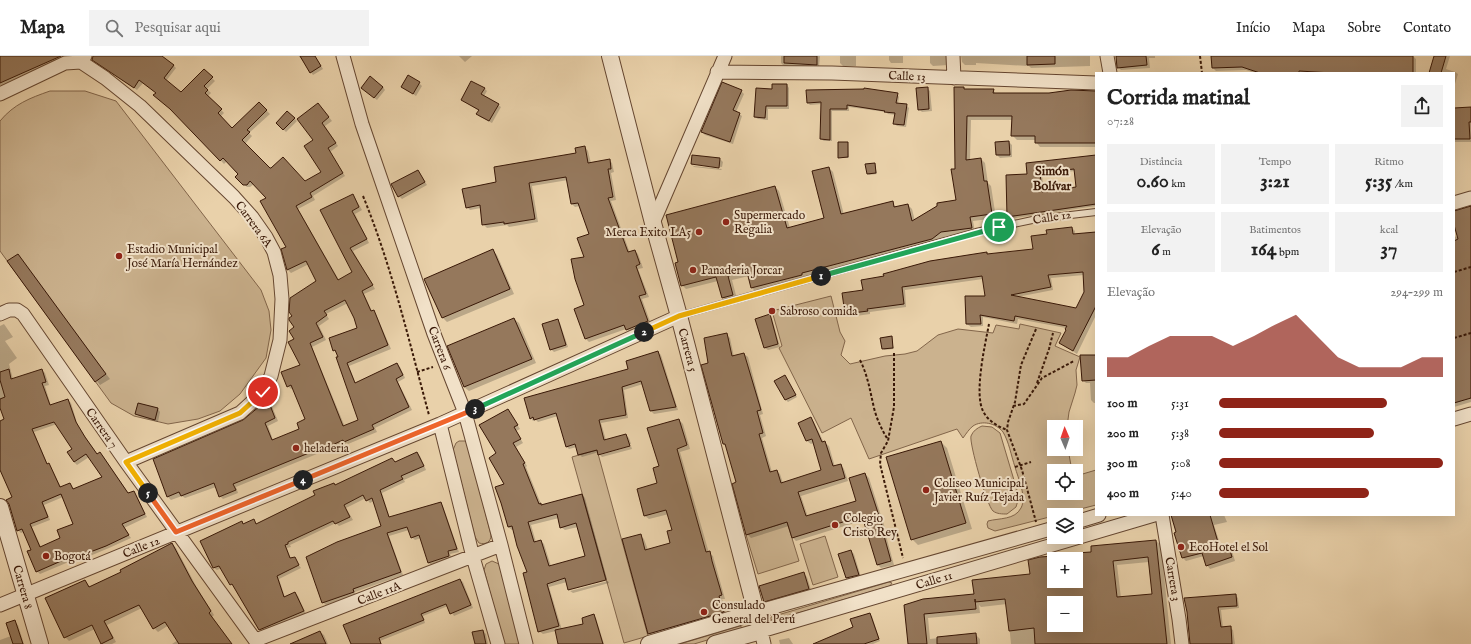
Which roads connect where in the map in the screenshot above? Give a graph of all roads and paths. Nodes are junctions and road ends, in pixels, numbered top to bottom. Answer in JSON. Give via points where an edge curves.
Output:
{"nodes":[{"id":1,"x":343,"y":56,"type":"edge"},
{"id":2,"x":610,"y":56,"type":"edge"},
{"id":3,"x":725,"y":56,"type":"edge"},
{"id":4,"x":953,"y":56,"type":"edge"},
{"id":5,"x":1107,"y":56,"type":"edge"},
{"id":6,"x":1200,"y":56,"type":"edge"},
{"id":7,"x":83,"y":59,"type":"edge"},
{"id":8,"x":717,"y":72,"type":"junction"},
{"id":9,"x":1110,"y":72,"type":"edge"},
{"id":10,"x":1202,"y":72,"type":"edge"},
{"id":11,"x":954,"y":78,"type":"junction"},
{"id":12,"x":1095,"y":83,"type":"edge"},
{"id":13,"x":0,"y":94,"type":"edge"},
{"id":14,"x":363,"y":196,"type":"dead end"},
{"id":15,"x":1471,"y":198,"type":"edge"},
{"id":16,"x":1455,"y":203,"type":"edge"},
{"id":17,"x":1095,"y":212,"type":"edge"},
{"id":18,"x":653,"y":223,"type":"junction"},
{"id":19,"x":1471,"y":267,"type":"edge"},
{"id":20,"x":1455,"y":272,"type":"edge"},
{"id":21,"x":0,"y":314,"type":"edge"},
{"id":22,"x":679,"y":316,"type":"junction"},
{"id":23,"x":989,"y":324,"type":"dead end"},
{"id":24,"x":1036,"y":330,"type":"dead end"},
{"id":25,"x":1471,"y":332,"type":"edge"},
{"id":26,"x":1053,"y":333,"type":"dead end"},
{"id":27,"x":1455,"y":338,"type":"edge"},
{"id":28,"x":894,"y":353,"type":"dead end"},
{"id":29,"x":860,"y":360,"type":"dead end"},
{"id":30,"x":1074,"y":361,"type":"dead end"},
{"id":31,"x":445,"y":363,"type":"junction"},
{"id":32,"x":417,"y":372,"type":"junction"},
{"id":33,"x":1036,"y":386,"type":"junction"},
{"id":34,"x":1014,"y":406,"type":"junction"},
{"id":35,"x":465,"y":413,"type":"junction"},
{"id":36,"x":1471,"y":414,"type":"edge"},
{"id":37,"x":1455,"y":419,"type":"edge"},
{"id":38,"x":436,"y":426,"type":"junction"},
{"id":39,"x":1007,"y":430,"type":"junction"},
{"id":40,"x":888,"y":441,"type":"junction"},
{"id":41,"x":126,"y":462,"type":"junction"},
{"id":42,"x":1031,"y":462,"type":"dead end"},
{"id":43,"x":1020,"y":465,"type":"junction"},
{"id":44,"x":1015,"y":467,"type":"dead end"},
{"id":45,"x":0,"y":507,"type":"edge"},
{"id":46,"x":1096,"y":516,"type":"edge"},
{"id":47,"x":1151,"y":516,"type":"edge"},
{"id":48,"x":1162,"y":516,"type":"edge"},
{"id":49,"x":1083,"y":520,"type":"edge"},
{"id":50,"x":1047,"y":530,"type":"edge"},
{"id":51,"x":176,"y":532,"type":"junction"},
{"id":52,"x":1039,"y":532,"type":"junction"},
{"id":53,"x":501,"y":545,"type":"junction"},
{"id":54,"x":474,"y":557,"type":"junction"},
{"id":55,"x":907,"y":570,"type":"junction"},
{"id":56,"x":912,"y":587,"type":"junction"},
{"id":57,"x":26,"y":594,"type":"junction"},
{"id":58,"x":0,"y":605,"type":"edge"},
{"id":59,"x":756,"y":612,"type":"junction"},
{"id":60,"x":763,"y":637,"type":"edge"},
{"id":61,"x":257,"y":642,"type":"edge"},
{"id":62,"x":40,"y":644,"type":"edge"},
{"id":63,"x":498,"y":644,"type":"edge"},
{"id":64,"x":526,"y":644,"type":"edge"},
{"id":65,"x":649,"y":644,"type":"edge"},
{"id":66,"x":715,"y":644,"type":"edge"},
{"id":67,"x":1182,"y":644,"type":"edge"}],
"edges":[{"from":1,"to":31,"type":"street","name":"Carrera 6","via":[[362,124]]},
{"from":2,"to":18,"type":"street","name":"Carrera 5"},
{"from":3,"to":8,"type":"street"},
{"from":4,"to":11,"type":"street"},
{"from":5,"to":9,"type":"street"},
{"from":6,"to":10,"type":"path"},
{"from":7,"to":13,"type":"street","via":[[65,63]]},
{"from":7,"to":41,"type":"street","name":"Carrera 6A","via":[[140,106],[234,197],[266,237],[274,252],[280,275],[280,340],[271,376],[263,392],[240,413]]},
{"from":8,"to":11,"type":"street","name":"Calle 13"},
{"from":8,"to":18,"type":"street"},
{"from":11,"to":12,"type":"street","name":"Calle 13"},
{"from":14,"to":32,"type":"path","via":[[377,229]]},
{"from":15,"to":16,"type":"street"},
{"from":17,"to":22,"type":"lane","name":"Calle 12","via":[[1037,219],[976,232]]},
{"from":18,"to":22,"type":"street","name":"Carrera 5"},
{"from":19,"to":20,"type":"path"},
{"from":21,"to":41,"type":"street","name":"Carrera 7","via":[[9,310],[17,310],[22,314]]},
{"from":22,"to":35,"type":"street","name":"Calle 12"},
{"from":22,"to":59,"type":"street","name":"Carrera 5"},
{"from":23,"to":39,"type":"path","via":[[981,362],[980,401],[988,419],[996,426]]},
{"from":24,"to":34,"type":"path","via":[[1021,365]]},
{"from":25,"to":27,"type":"path"},
{"from":26,"to":33,"type":"path"},
{"from":28,"to":40,"type":"path","via":[[894,407]]},
{"from":29,"to":40,"type":"path","via":[[868,376],[880,427]]},
{"from":30,"to":33,"type":"path","via":[[1042,378]]},
{"from":31,"to":32,"type":"path"},
{"from":31,"to":35,"type":"street","name":"Carrera 6"},
{"from":32,"to":38,"type":"path"},
{"from":33,"to":34,"type":"path","via":[[1024,404]]},
{"from":34,"to":39,"type":"path"},
{"from":35,"to":38,"type":"street","name":"Calle 12"},
{"from":35,"to":53,"type":"street","name":"Carrera 6"},
{"from":36,"to":37,"type":"street"},
{"from":38,"to":51,"type":"street","name":"Calle 12"},
{"from":38,"to":54,"type":"street"},
{"from":39,"to":43,"type":"path"},
{"from":40,"to":55,"type":"path","via":[[881,453],[880,464]]},
{"from":41,"to":51,"type":"street","name":"Carrera 7"},
{"from":42,"to":43,"type":"path"},
{"from":43,"to":44,"type":"path"},
{"from":43,"to":52,"type":"path"},
{"from":45,"to":57,"type":"street","name":"Carrera 8"},
{"from":46,"to":49,"type":"street"},
{"from":47,"to":56,"type":"street","name":"Calle 11"},
{"from":48,"to":67,"type":"street","name":"Carrera 3"},
{"from":50,"to":52,"type":"street","name":"Calle 11"},
{"from":51,"to":57,"type":"street","name":"Calle 12"},
{"from":51,"to":61,"type":"street","name":"Carrera 7"},
{"from":52,"to":55,"type":"street","name":"Calle 11"},
{"from":53,"to":54,"type":"street","name":"Calle 11A"},
{"from":53,"to":64,"type":"street","name":"Carrera 6"},
{"from":54,"to":61,"type":"street","name":"Calle 11A"},
{"from":54,"to":63,"type":"street"},
{"from":55,"to":56,"type":"street"},
{"from":55,"to":59,"type":"street","name":"Calle 11"},
{"from":56,"to":60,"type":"street","name":"Calle 11"},
{"from":57,"to":58,"type":"street","name":"Calle 12"},
{"from":57,"to":62,"type":"street","name":"Carrera 8"},
{"from":59,"to":60,"type":"street","name":"Carrera 5"},
{"from":59,"to":65,"type":"street","name":"Calle 11"},
{"from":60,"to":66,"type":"street","name":"Calle 11"}]}
